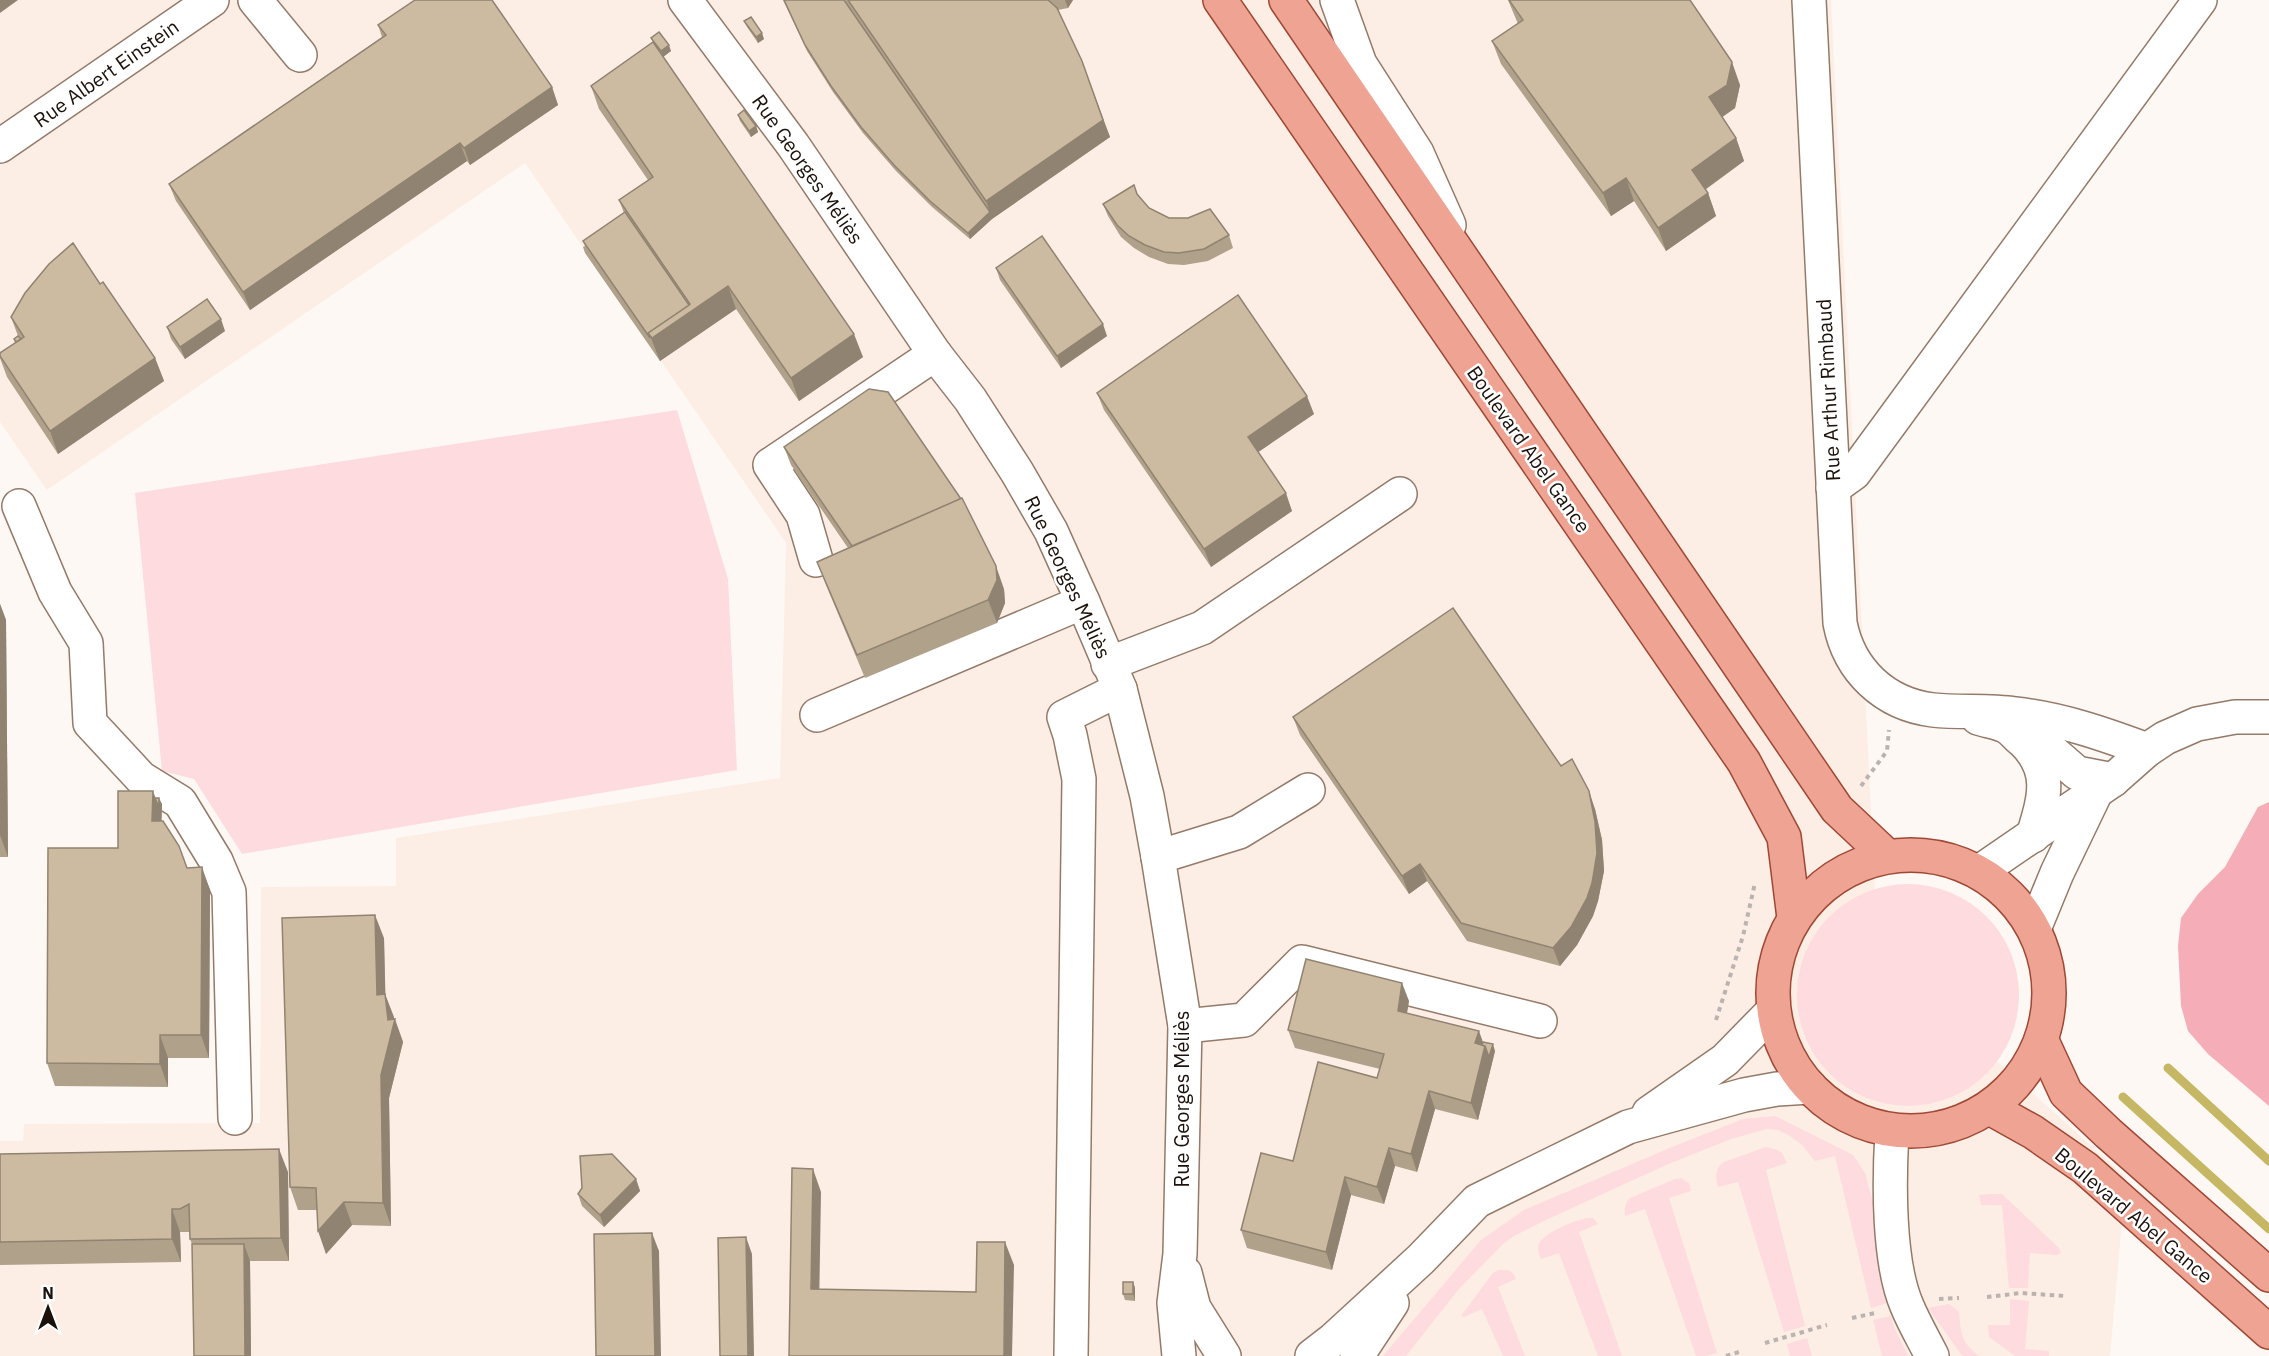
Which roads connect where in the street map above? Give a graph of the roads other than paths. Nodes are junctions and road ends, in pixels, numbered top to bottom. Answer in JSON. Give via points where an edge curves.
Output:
{"nodes":[{"id":1,"x":212,"y":0,"type":"edge"},
{"id":2,"x":255,"y":0,"type":"edge"},
{"id":3,"x":685,"y":0,"type":"edge"},
{"id":4,"x":1220,"y":0,"type":"edge"},
{"id":5,"x":1286,"y":0,"type":"edge"},
{"id":6,"x":1337,"y":0,"type":"edge"},
{"id":7,"x":1809,"y":0,"type":"edge"},
{"id":8,"x":2200,"y":0,"type":"edge"},
{"id":9,"x":300,"y":55,"type":"dead end"},
{"id":10,"x":0,"y":146,"type":"edge"},
{"id":11,"x":1467,"y":265,"type":"junction"},
{"id":12,"x":935,"y":354,"type":"junction"},
{"id":13,"x":1833,"y":488,"type":"junction"},
{"id":14,"x":1400,"y":494,"type":"dead end"},
{"id":15,"x":19,"y":506,"type":"dead end"},
{"id":16,"x":816,"y":560,"type":"edge"},
{"id":17,"x":1083,"y":602,"type":"junction"},
{"id":18,"x":1114,"y":676,"type":"junction"},
{"id":19,"x":1953,"y":711,"type":"junction"},
{"id":20,"x":817,"y":715,"type":"dead end"},
{"id":21,"x":2269,"y":717,"type":"edge"},
{"id":22,"x":2007,"y":726,"type":"junction"},
{"id":23,"x":2147,"y":750,"type":"junction"},
{"id":24,"x":2105,"y":786,"type":"junction"},
{"id":25,"x":1308,"y":790,"type":"dead end"},
{"id":26,"x":2032,"y":836,"type":"junction"},
{"id":27,"x":1158,"y":856,"type":"junction"},
{"id":28,"x":1887,"y":856,"type":"junction"},
{"id":29,"x":1979,"y":872,"type":"junction"},
{"id":30,"x":1794,"y":918,"type":"junction"},
{"id":31,"x":2034,"y":929,"type":"junction"},
{"id":32,"x":1772,"y":1012,"type":"junction"},
{"id":33,"x":1540,"y":1020,"type":"dead end"},
{"id":34,"x":1185,"y":1026,"type":"junction"},
{"id":35,"x":2042,"y":1041,"type":"junction"},
{"id":36,"x":1810,"y":1087,"type":"junction"},
{"id":37,"x":1990,"y":1108,"type":"junction"},
{"id":38,"x":235,"y":1118,"type":"dead end"},
{"id":39,"x":1628,"y":1128,"type":"junction"},
{"id":40,"x":1892,"y":1132,"type":"junction"},
{"id":41,"x":1180,"y":1254,"type":"junction"},
{"id":42,"x":1421,"y":1259,"type":"junction"},
{"id":43,"x":2269,"y":1275,"type":"edge"},
{"id":44,"x":2269,"y":1332,"type":"edge"},
{"id":45,"x":1071,"y":1356,"type":"edge"},
{"id":46,"x":1179,"y":1356,"type":"edge"},
{"id":47,"x":1224,"y":1356,"type":"edge"},
{"id":48,"x":1312,"y":1356,"type":"edge"},
{"id":49,"x":1357,"y":1356,"type":"edge"},
{"id":50,"x":1932,"y":1356,"type":"edge"}],
"edges":[{"from":1,"to":10,"type":"street","name":"Rue Albert Einstein"},
{"from":2,"to":9,"type":"street"},
{"from":3,"to":12,"type":"street","name":"Rue Georges Méliès","via":[[787,136]]},
{"from":4,"to":30,"type":"main road","name":"Boulevard Abel Gance","via":[[1744,762],[1784,837]]},
{"from":5,"to":11,"type":"main road"},
{"from":6,"to":11,"type":"street","via":[[1360,64],[1418,153]]},
{"from":7,"to":13,"type":"street","name":"Rue Arthur Rimbaud"},
{"from":8,"to":13,"type":"street","via":[[1854,473]]},
{"from":11,"to":28,"type":"main road","via":[[1837,809]]},
{"from":12,"to":16,"type":"street","via":[[770,465],[803,515]]},
{"from":12,"to":17,"type":"street","name":"Rue Georges Méliès","via":[[970,399],[1017,472]]},
{"from":13,"to":19,"type":"street","name":"Rue Arthur Rimbaud","via":[[1840,623],[1852,659],[1863,675],[1910,705]]},
{"from":14,"to":18,"type":"street","via":[[1202,628]]},
{"from":15,"to":38,"type":"street","via":[[55,592],[86,643],[90,723],[141,778],[180,802],[216,861],[229,892]]},
{"from":17,"to":18,"type":"street","name":"Rue Georges Méliès"},
{"from":17,"to":20,"type":"street"},
{"from":18,"to":27,"type":"street","name":"Rue Georges Méliès","via":[[1147,796]]},
{"from":18,"to":45,"type":"street","via":[[1064,717],[1079,779]]},
{"from":19,"to":22,"type":"street","name":"Rue Arthur Rimbaud"},
{"from":19,"to":23,"type":"street","name":"Rue Arthur Rimbaud","via":[[2016,714],[2063,723]]},
{"from":21,"to":23,"type":"street","via":[[2235,717],[2197,724]]},
{"from":22,"to":24,"type":"street","name":"Rue Arthur Rimbaud","via":[[2038,739],[2077,773]]},
{"from":22,"to":26,"type":"street","name":"Rue Arthur Rimbaud","via":[[2041,764],[2044,794]]},
{"from":23,"to":24,"type":"street"},
{"from":24,"to":26,"type":"street"},
{"from":24,"to":31,"type":"street","via":[[2061,864]]},
{"from":25,"to":27,"type":"street","via":[[1239,832]]},
{"from":26,"to":29,"type":"street"},
{"from":27,"to":34,"type":"street","name":"Rue Georges Méliès"},
{"from":28,"to":29,"type":"main road","via":[[1934,856]]},
{"from":28,"to":30,"type":"main road","via":[[1834,877]]},
{"from":29,"to":31,"type":"main road","via":[[2011,896]]},
{"from":30,"to":32,"type":"main road","via":[[1775,963]]},
{"from":31,"to":35,"type":"main road","via":[[2050,984]]},
{"from":32,"to":36,"type":"main road","via":[[1787,1059]]},
{"from":32,"to":39,"type":"street","via":[[1725,1060]]},
{"from":33,"to":34,"type":"street","via":[[1302,962],[1244,1020]]},
{"from":34,"to":41,"type":"street","name":"Rue Georges Méliès"},
{"from":35,"to":37,"type":"main road","via":[[2021,1079]]},
{"from":35,"to":43,"type":"main road","via":[[2066,1093]]},
{"from":36,"to":39,"type":"street","via":[[1744,1095]]},
{"from":36,"to":40,"type":"main road","via":[[1831,1108]]},
{"from":37,"to":40,"type":"main road","via":[[1943,1129]]},
{"from":37,"to":44,"type":"main road","name":"Boulevard Abel Gance","via":[[2085,1168]]},
{"from":39,"to":42,"type":"street","via":[[1477,1201]]},
{"from":40,"to":50,"type":"street","via":[[1893,1254],[1906,1305]]},
{"from":41,"to":46,"type":"street","name":"Rue Georges Méliès","via":[[1174,1303]]},
{"from":41,"to":47,"type":"street","name":"Rue Georges Méliès","via":[[1194,1308]]},
{"from":42,"to":48,"type":"street"},
{"from":42,"to":49,"type":"street"}]}
